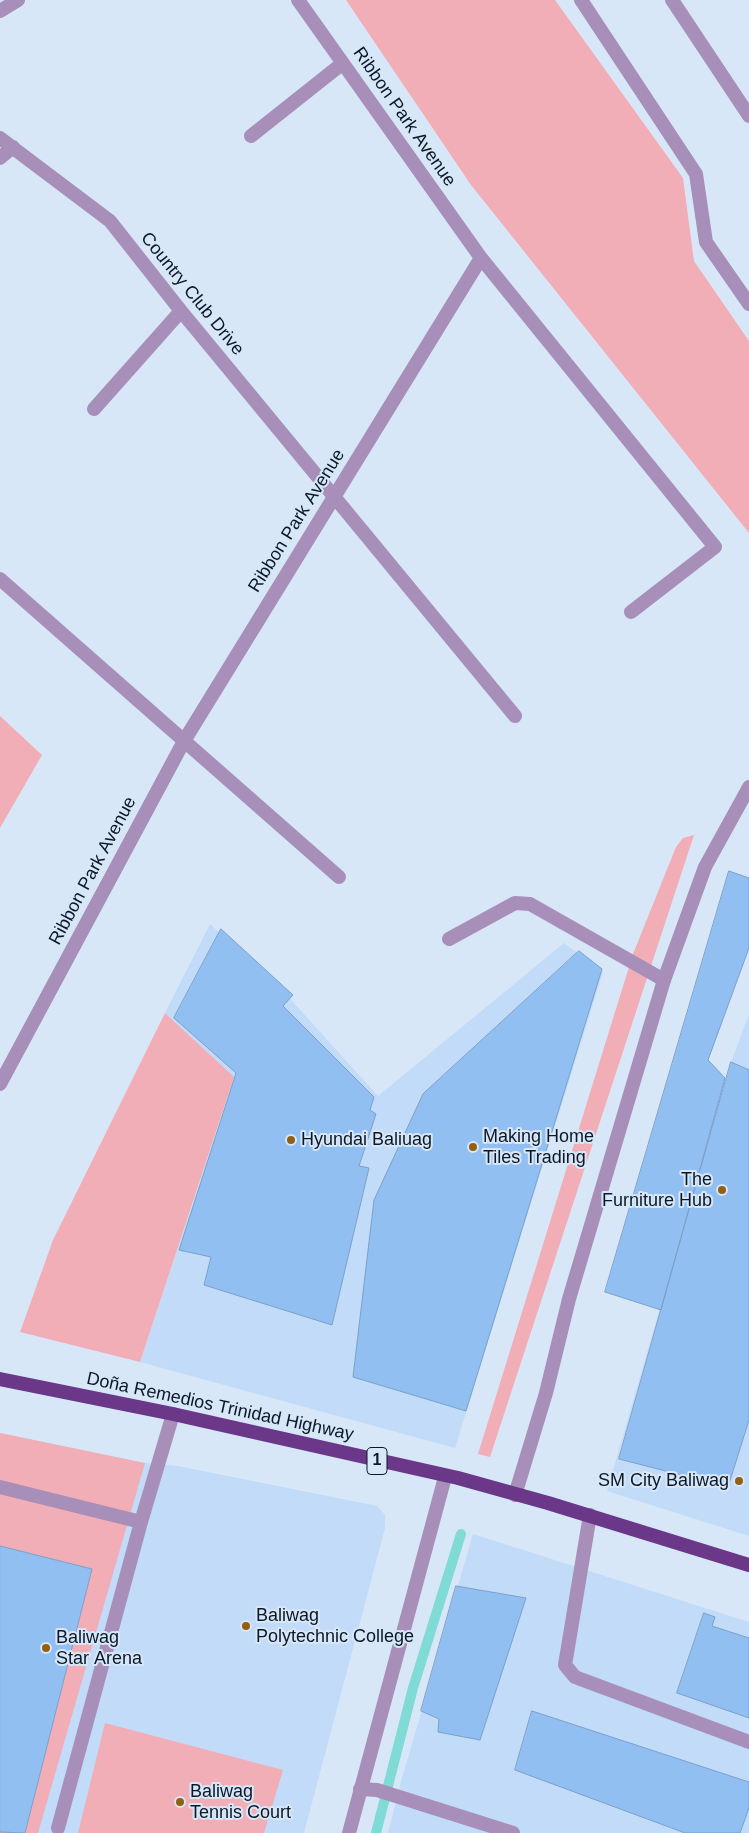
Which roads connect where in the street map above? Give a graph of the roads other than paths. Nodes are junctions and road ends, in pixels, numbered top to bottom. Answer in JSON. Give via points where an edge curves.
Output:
{"nodes":[{"id":1,"x":18,"y":0,"type":"edge"},
{"id":2,"x":298,"y":0,"type":"edge"},
{"id":3,"x":582,"y":0,"type":"edge"},
{"id":4,"x":672,"y":0,"type":"edge"},
{"id":5,"x":0,"y":11,"type":"edge"},
{"id":6,"x":343,"y":64,"type":"junction"},
{"id":7,"x":749,"y":116,"type":"edge"},
{"id":8,"x":251,"y":136,"type":"dead end"},
{"id":9,"x":0,"y":138,"type":"edge"},
{"id":10,"x":13,"y":148,"type":"junction"},
{"id":11,"x":0,"y":158,"type":"edge"},
{"id":12,"x":481,"y":258,"type":"junction"},
{"id":13,"x":749,"y":304,"type":"edge"},
{"id":14,"x":181,"y":311,"type":"junction"},
{"id":15,"x":94,"y":408,"type":"dead end"},
{"id":16,"x":335,"y":495,"type":"junction"},
{"id":17,"x":0,"y":579,"type":"edge"},
{"id":18,"x":631,"y":612,"type":"dead end"},
{"id":19,"x":515,"y":716,"type":"dead end"},
{"id":20,"x":184,"y":741,"type":"junction"},
{"id":21,"x":749,"y":787,"type":"edge"},
{"id":22,"x":339,"y":877,"type":"dead end"},
{"id":23,"x":449,"y":939,"type":"dead end"},
{"id":24,"x":664,"y":980,"type":"junction"},
{"id":25,"x":0,"y":1084,"type":"edge"},
{"id":26,"x":0,"y":1379,"type":"edge"},
{"id":27,"x":173,"y":1414,"type":"junction"},
{"id":28,"x":445,"y":1477,"type":"junction"},
{"id":29,"x":0,"y":1487,"type":"edge"},
{"id":30,"x":515,"y":1495,"type":"junction"},
{"id":31,"x":590,"y":1515,"type":"junction"},
{"id":32,"x":141,"y":1522,"type":"junction"},
{"id":33,"x":749,"y":1565,"type":"edge"},
{"id":34,"x":749,"y":1742,"type":"edge"},
{"id":35,"x":360,"y":1789,"type":"junction"},
{"id":36,"x":58,"y":1828,"type":"dead end"},
{"id":37,"x":349,"y":1833,"type":"edge"},
{"id":38,"x":513,"y":1833,"type":"edge"}],
"edges":[{"from":1,"to":5,"type":"street"},
{"from":2,"to":6,"type":"street","name":"Ribbon Park Avenue"},
{"from":3,"to":13,"type":"street","via":[[696,174],[706,242]]},
{"from":4,"to":7,"type":"street"},
{"from":6,"to":8,"type":"street"},
{"from":6,"to":12,"type":"street","name":"Ribbon Park Avenue"},
{"from":9,"to":10,"type":"street","name":"Country Club Drive"},
{"from":10,"to":11,"type":"street"},
{"from":10,"to":14,"type":"street","name":"Country Club Drive","via":[[110,221]]},
{"from":12,"to":16,"type":"street","name":"Ribbon Park Avenue"},
{"from":12,"to":18,"type":"street","via":[[715,547]]},
{"from":14,"to":15,"type":"street"},
{"from":14,"to":16,"type":"street","name":"Country Club Drive"},
{"from":16,"to":19,"type":"street","name":"Country Club Drive"},
{"from":16,"to":20,"type":"street","name":"Ribbon Park Avenue"},
{"from":17,"to":20,"type":"street"},
{"from":20,"to":22,"type":"street"},
{"from":20,"to":25,"type":"street","name":"Ribbon Park Avenue"},
{"from":21,"to":24,"type":"street","via":[[706,867]]},
{"from":23,"to":24,"type":"street","via":[[514,903],[530,904]]},
{"from":24,"to":30,"type":"street","via":[[569,1299],[546,1393]]},
{"from":26,"to":27,"type":"highway","name":"Doña Remedios Trinidad Highway","number":"1"},
{"from":27,"to":28,"type":"highway","name":"Doña Remedios Trinidad Highway","number":"1"},
{"from":27,"to":32,"type":"street"},
{"from":28,"to":30,"type":"highway","name":"Doña Remedios Trinidad Highway","number":"1"},
{"from":28,"to":35,"type":"street"},
{"from":29,"to":32,"type":"street"},
{"from":30,"to":31,"type":"highway","name":"Doña Remedios Trinidad Highway","number":"1"},
{"from":31,"to":33,"type":"highway","name":"Doña Remedios Trinidad Highway","number":"1"},
{"from":31,"to":34,"type":"street","via":[[565,1665],[569,1672]]},
{"from":32,"to":36,"type":"street"},
{"from":35,"to":37,"type":"street"},
{"from":35,"to":38,"type":"street","via":[[377,1790]]}]}
